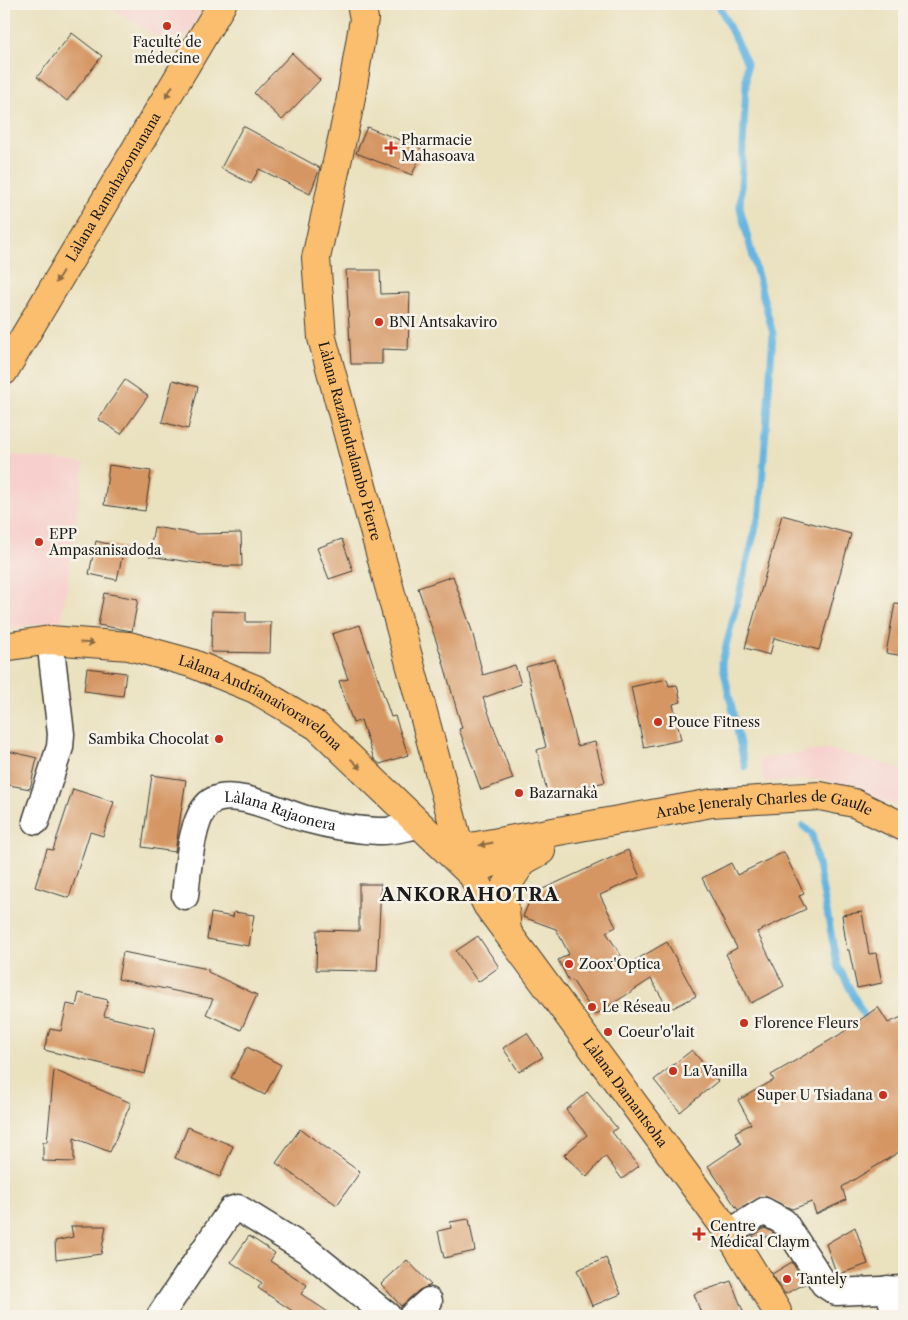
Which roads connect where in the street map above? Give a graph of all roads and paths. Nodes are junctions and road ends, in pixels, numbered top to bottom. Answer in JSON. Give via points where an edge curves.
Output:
{"nodes":[{"id":1,"x":222,"y":4,"type":"edge"},
{"id":2,"x":365,"y":9,"type":"edge"},
{"id":3,"x":4,"y":371,"type":"edge"},
{"id":4,"x":50,"y":640,"type":"junction"},
{"id":5,"x":4,"y":647,"type":"edge"},
{"id":6,"x":449,"y":808,"type":"junction"},
{"id":7,"x":620,"y":820,"type":"junction"},
{"id":8,"x":36,"y":821,"type":"dead end"},
{"id":9,"x":420,"y":824,"type":"junction"},
{"id":10,"x":904,"y":826,"type":"edge"},
{"id":11,"x":567,"y":837,"type":"junction"},
{"id":12,"x":464,"y":860,"type":"junction"},
{"id":13,"x":185,"y":896,"type":"dead end"},
{"id":14,"x":508,"y":933,"type":"junction"},
{"id":15,"x":729,"y":1232,"type":"junction"},
{"id":16,"x":896,"y":1289,"type":"edge"},
{"id":17,"x":160,"y":1316,"type":"edge"},
{"id":18,"x":388,"y":1316,"type":"edge"},
{"id":19,"x":777,"y":1316,"type":"edge"},
{"id":20,"x":896,"y":1316,"type":"edge"}],
"edges":[{"from":1,"to":3,"type":"main road","name":"Làlana Ramahazomanana","one_way":true},
{"from":2,"to":6,"type":"main road","name":"Làlana Razafindralambo Pierre","via":[[350,103],[316,258],[322,338]]},
{"from":4,"to":5,"type":"main road","name":"Làlana Andrianaivoravelona"},
{"from":4,"to":8,"type":"street","via":[[60,747]]},
{"from":4,"to":9,"type":"main road","name":"Làlana Andrianaivoravelona","one_way":true,"via":[[129,646],[191,663],[255,688],[317,726]]},
{"from":6,"to":9,"type":"main road","via":[[440,819]]},
{"from":6,"to":12,"type":"main road","name":"Làlana Razafindralambo Pierre"},
{"from":7,"to":10,"type":"main road","name":"Arabe Jeneraly Charles de Gaulle","via":[[712,804],[820,796],[854,803]]},
{"from":7,"to":11,"type":"main road","name":"Arabe Jeneraly Charles de Gaulle"},
{"from":7,"to":12,"type":"main road","name":"Arabe Jeneraly Charles de Gaulle","one_way":true},
{"from":9,"to":12,"type":"main road","name":"Làlana Andrianaivoravelona"},
{"from":9,"to":13,"type":"street","name":"Làlana Rajaonera","via":[[379,832],[307,819],[243,799],[213,800],[195,828]]},
{"from":11,"to":12,"type":"main road","name":"Arabe Jeneraly Charles de Gaulle"},
{"from":11,"to":14,"type":"main road","via":[[523,861],[503,891]]},
{"from":12,"to":14,"type":"main road","name":"Làlana Damantsoha","via":[[486,905]]},
{"from":14,"to":15,"type":"main road","name":"Làlana Damantsoha"},
{"from":15,"to":16,"type":"street","via":[[764,1212],[784,1222],[824,1284],[836,1292]]},
{"from":15,"to":19,"type":"main road","name":"Làlana Damantsoha"},
{"from":16,"to":20,"type":"street"},
{"from":17,"to":18,"type":"street","via":[[230,1210],[238,1208],[308,1251]]}]}
